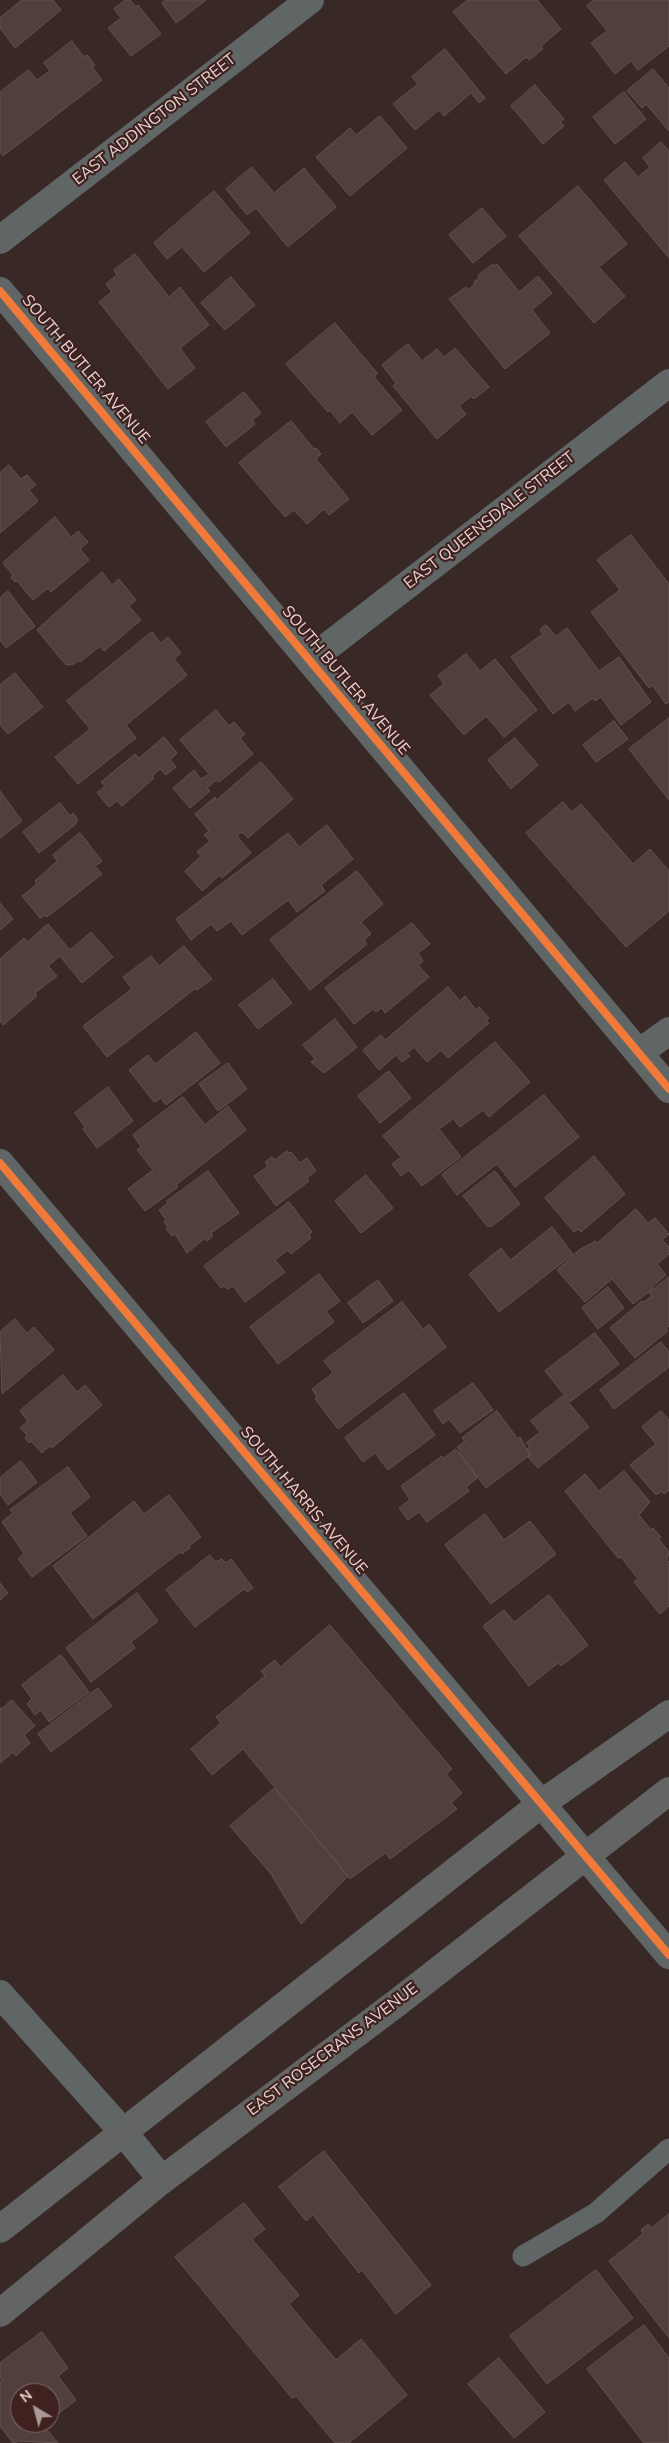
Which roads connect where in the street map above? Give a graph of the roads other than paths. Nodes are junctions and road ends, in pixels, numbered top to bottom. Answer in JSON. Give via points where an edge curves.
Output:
{"nodes":[{"id":1,"x":310,"y":0,"type":"edge"},
{"id":2,"x":0,"y":240,"type":"edge"},
{"id":3,"x":0,"y":291,"type":"edge"},
{"id":4,"x":669,"y":383,"type":"edge"},
{"id":5,"x":310,"y":660,"type":"junction"},
{"id":6,"x":669,"y":1030,"type":"edge"},
{"id":7,"x":639,"y":1053,"type":"junction"},
{"id":8,"x":669,"y":1089,"type":"edge"},
{"id":9,"x":0,"y":1163,"type":"edge"},
{"id":10,"x":669,"y":1714,"type":"edge"},
{"id":11,"x":669,"y":1790,"type":"edge"},
{"id":12,"x":541,"y":1804,"type":"junction"},
{"id":13,"x":585,"y":1856,"type":"junction"},
{"id":14,"x":669,"y":1955,"type":"edge"},
{"id":15,"x":0,"y":1994,"type":"edge"},
{"id":16,"x":124,"y":2133,"type":"junction"},
{"id":17,"x":669,"y":2149,"type":"edge"},
{"id":18,"x":162,"y":2180,"type":"junction"},
{"id":19,"x":0,"y":2229,"type":"edge"},
{"id":20,"x":523,"y":2256,"type":"dead end"},
{"id":21,"x":0,"y":2313,"type":"edge"}],
"edges":[{"from":1,"to":2,"type":"street","name":"EAST ADDINGTON STREET"},
{"from":3,"to":5,"type":"street","name":"SOUTH BUTLER AVENUE"},
{"from":4,"to":5,"type":"street","name":"EAST QUEENSDALE STREET"},
{"from":5,"to":7,"type":"street","name":"SOUTH BUTLER AVENUE"},
{"from":6,"to":7,"type":"street"},
{"from":7,"to":8,"type":"street","name":"SOUTH BUTLER AVENUE"},
{"from":9,"to":12,"type":"street","name":"SOUTH HARRIS AVENUE"},
{"from":10,"to":12,"type":"main road"},
{"from":11,"to":13,"type":"main road","name":"EAST ROSECRANS AVENUE"},
{"from":12,"to":13,"type":"street","name":"SOUTH HARRIS AVENUE"},
{"from":12,"to":16,"type":"main road"},
{"from":13,"to":14,"type":"street","name":"SOUTH HARRIS AVENUE"},
{"from":13,"to":18,"type":"main road","name":"EAST ROSECRANS AVENUE"},
{"from":15,"to":16,"type":"street"},
{"from":16,"to":18,"type":"street"},
{"from":16,"to":19,"type":"main road"},
{"from":17,"to":20,"type":"lane","via":[[596,2213]]},
{"from":18,"to":21,"type":"main road","name":"EAST ROSECRANS AVENUE"}]}
